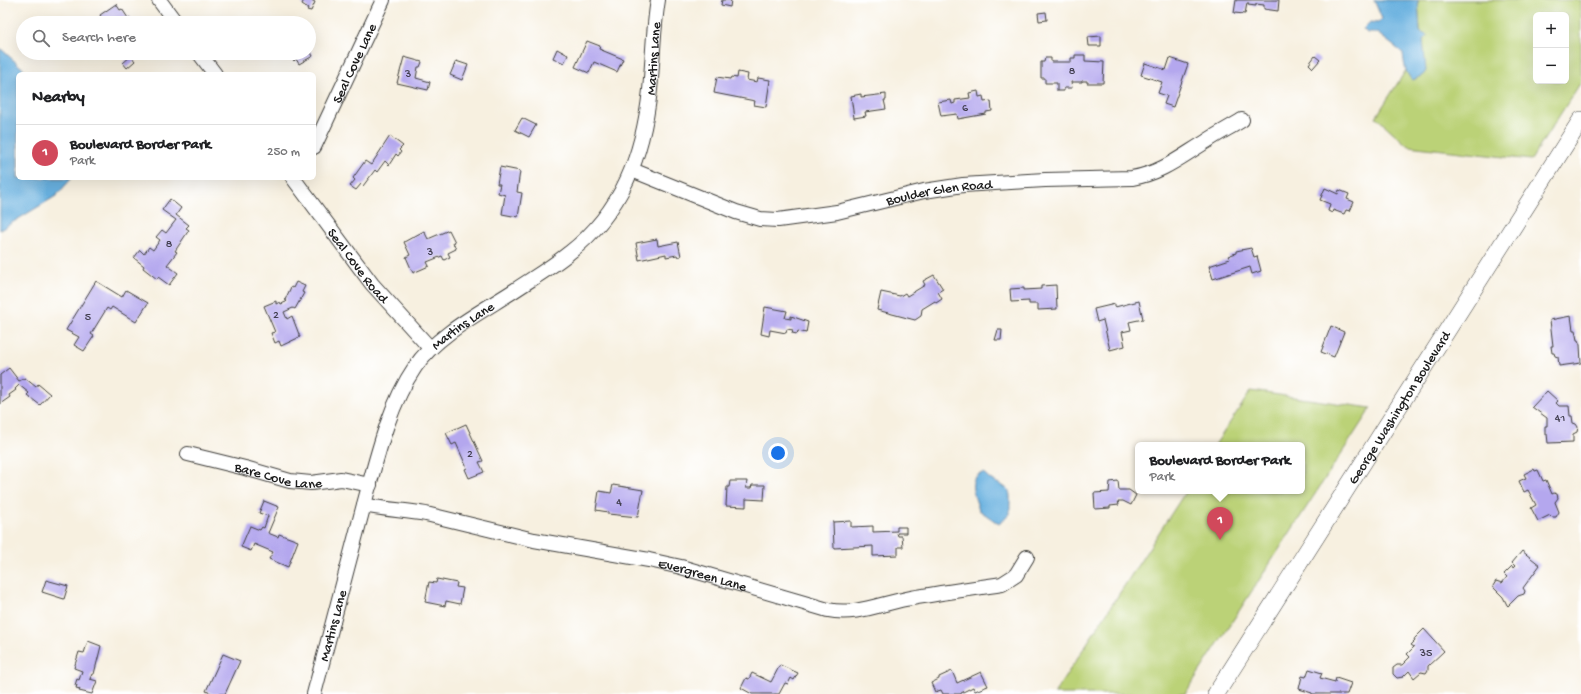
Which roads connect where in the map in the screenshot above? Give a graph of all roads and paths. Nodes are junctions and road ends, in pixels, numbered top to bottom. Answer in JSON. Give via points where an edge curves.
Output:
{"nodes":[{"id":1,"x":159,"y":0,"type":"edge"},
{"id":2,"x":383,"y":0,"type":"edge"},
{"id":3,"x":658,"y":0,"type":"edge"},
{"id":4,"x":171,"y":16,"type":"edge"},
{"id":5,"x":204,"y":60,"type":"edge"},
{"id":6,"x":213,"y":72,"type":"edge"},
{"id":7,"x":1242,"y":120,"type":"dead end"},
{"id":8,"x":1581,"y":120,"type":"edge"},
{"id":9,"x":316,"y":143,"type":"edge"},
{"id":10,"x":632,"y":170,"type":"junction"},
{"id":11,"x":294,"y":180,"type":"edge"},
{"id":12,"x":430,"y":348,"type":"junction"},
{"id":13,"x":188,"y":454,"type":"dead end"},
{"id":14,"x":370,"y":485,"type":"junction"},
{"id":15,"x":364,"y":505,"type":"junction"},
{"id":16,"x":1027,"y":557,"type":"dead end"},
{"id":17,"x":314,"y":694,"type":"edge"},
{"id":18,"x":1216,"y":694,"type":"edge"}],
"edges":[{"from":1,"to":4,"type":"street"},
{"from":2,"to":9,"type":"street","name":"Seal Cove Lane"},
{"from":3,"to":10,"type":"street","name":"Martins Lane","via":[[648,105],[642,138]]},
{"from":5,"to":6,"type":"street"},
{"from":7,"to":10,"type":"street","name":"Boulder Glen Road","via":[[1174,163],[1145,176],[963,185],[924,191],[837,212],[778,220],[760,219],[736,212]]},
{"from":8,"to":18,"type":"main road","name":"George Washington Boulevard"},
{"from":10,"to":12,"type":"street","name":"Martins Lane","via":[[610,210],[577,246]]},
{"from":11,"to":12,"type":"street","name":"Seal Cove Road","via":[[372,284]]},
{"from":12,"to":14,"type":"street","name":"Martins Lane","via":[[414,367],[401,392],[383,439]]},
{"from":13,"to":14,"type":"street","name":"Bare Cove Lane","via":[[290,481],[311,483],[342,479]]},
{"from":14,"to":15,"type":"street","name":"Martins Lane"},
{"from":15,"to":16,"type":"street","name":"Evergreen Lane","via":[[384,510],[426,514],[546,543],[666,563],[840,612],[853,612],[907,599],[1002,584],[1016,575]]},
{"from":15,"to":17,"type":"street","name":"Martins Lane"}]}
